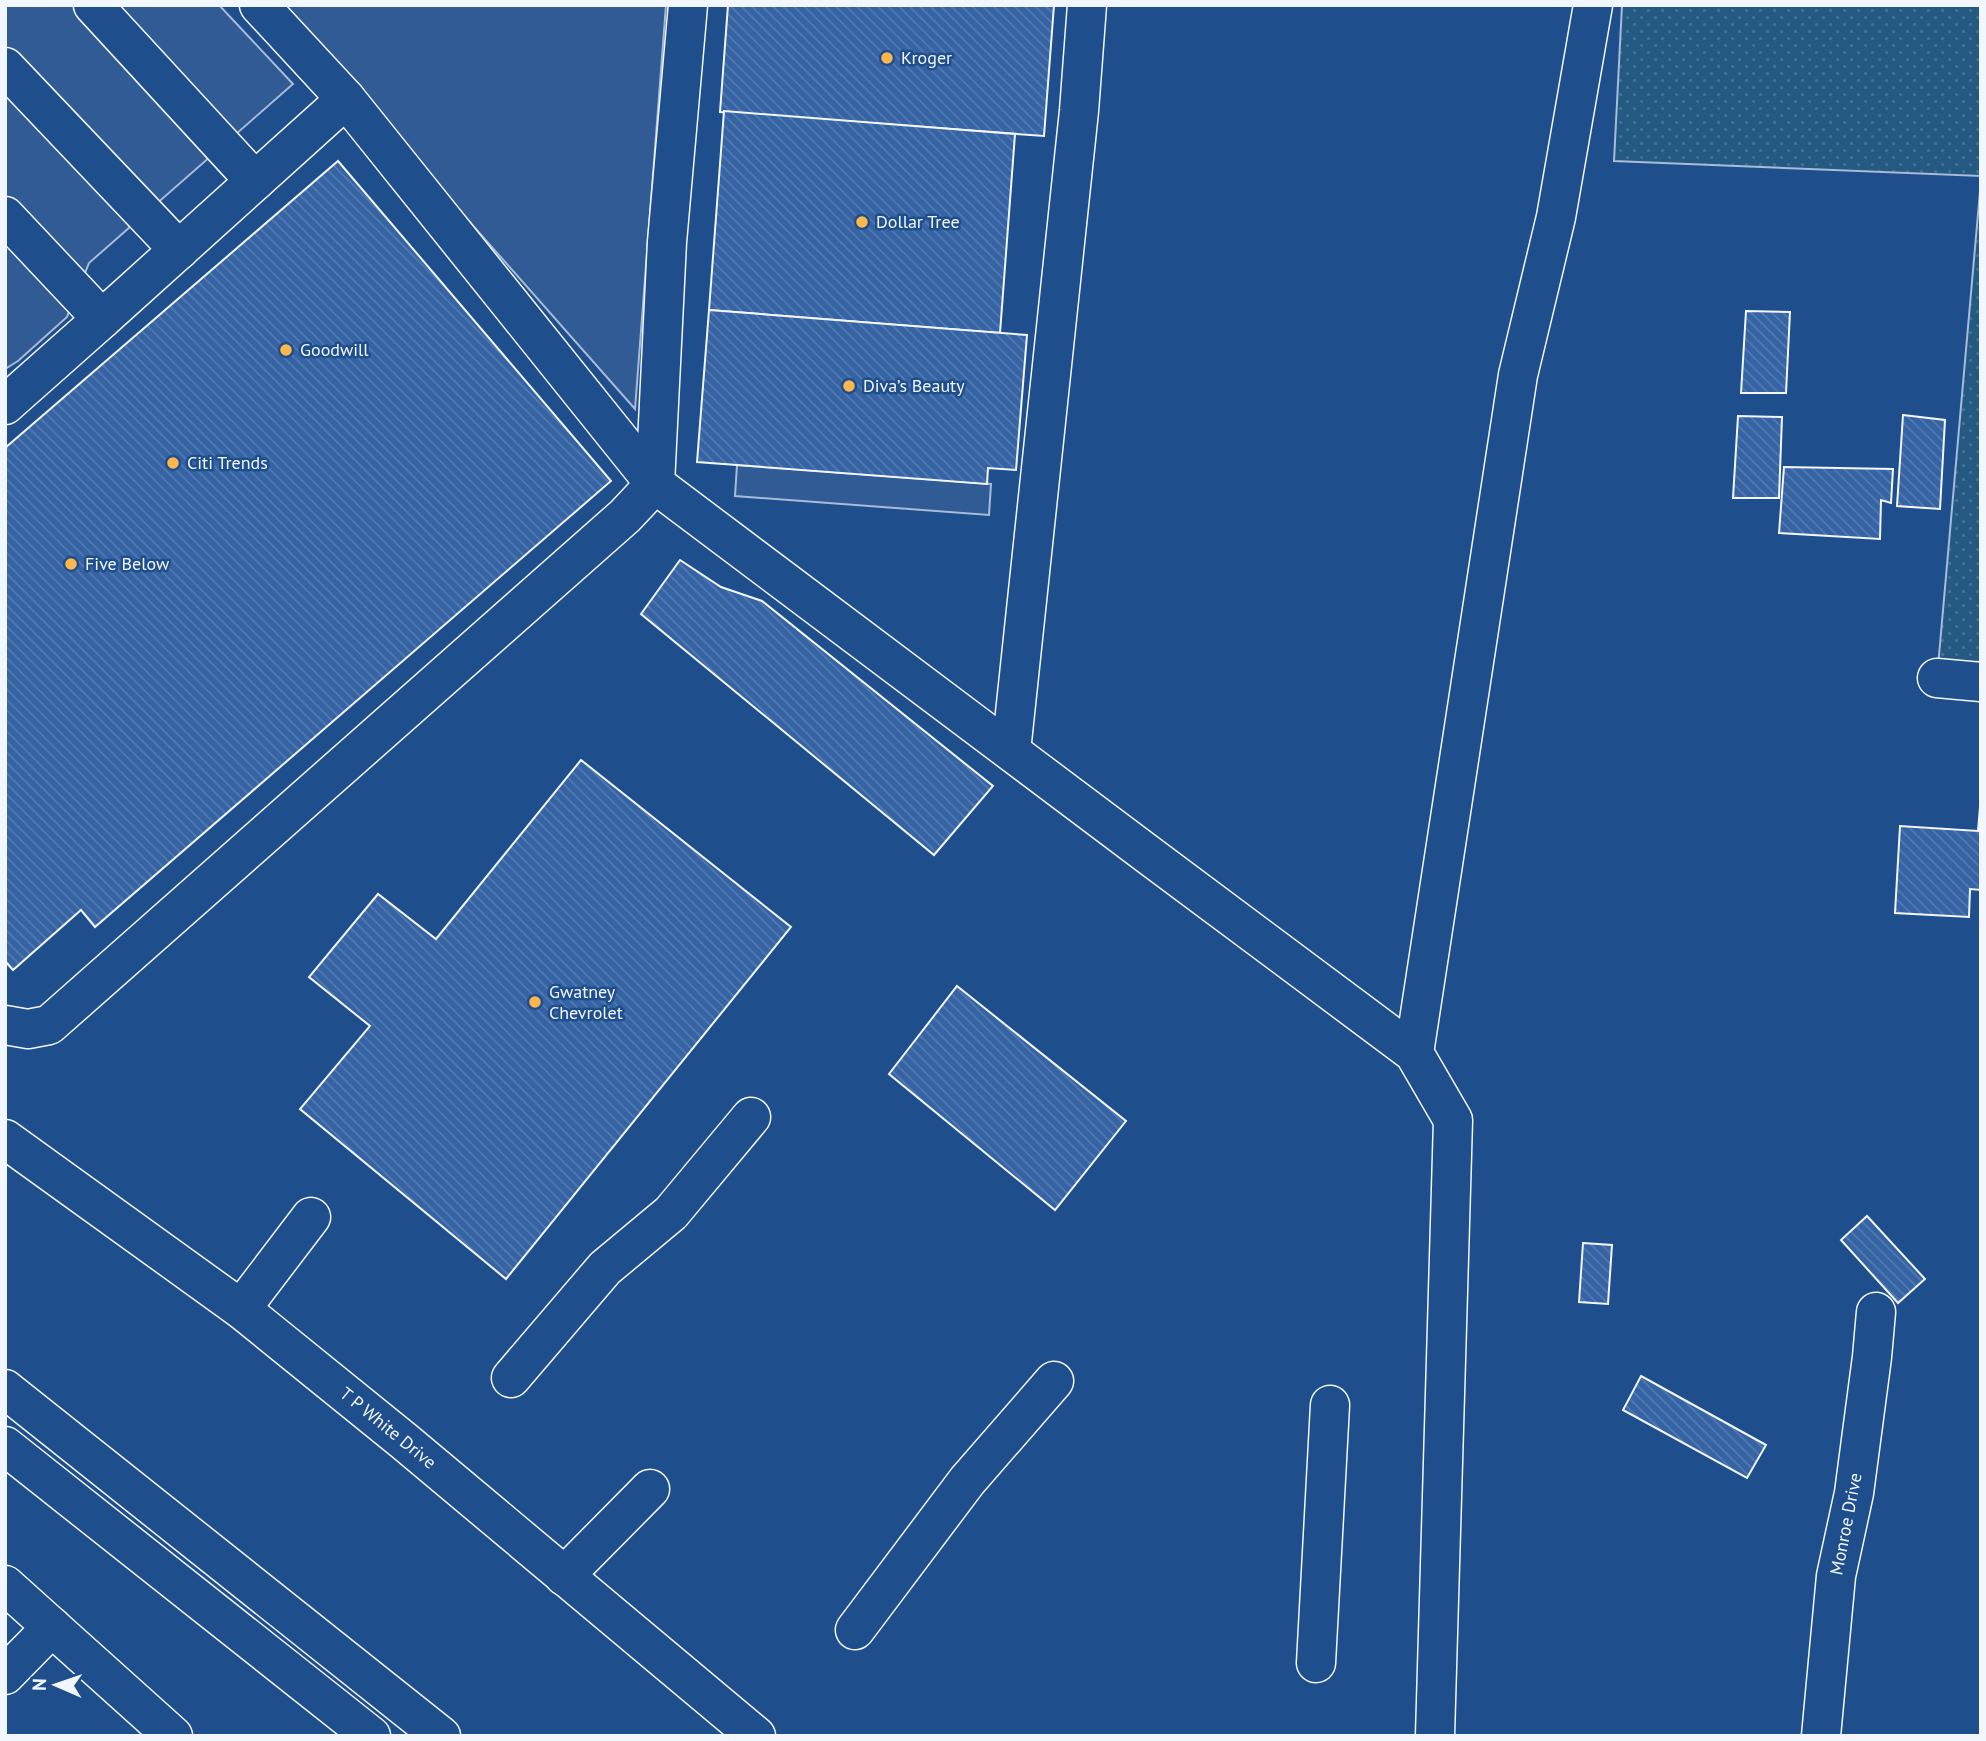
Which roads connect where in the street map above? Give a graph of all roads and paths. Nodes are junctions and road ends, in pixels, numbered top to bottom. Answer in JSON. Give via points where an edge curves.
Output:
{"nodes":[{"id":1,"x":93,"y":5,"type":"edge"},
{"id":2,"x":259,"y":5,"type":"edge"},
{"id":3,"x":688,"y":5,"type":"edge"},
{"id":4,"x":1087,"y":5,"type":"edge"},
{"id":5,"x":1593,"y":5,"type":"edge"},
{"id":6,"x":5,"y":67,"type":"edge"},
{"id":7,"x":346,"y":99,"type":"junction"},
{"id":8,"x":255,"y":181,"type":"junction"},
{"id":9,"x":5,"y":216,"type":"edge"},
{"id":10,"x":179,"y":250,"type":"junction"},
{"id":11,"x":102,"y":319,"type":"junction"},
{"id":12,"x":9,"y":393,"type":"edge"},
{"id":13,"x":655,"y":484,"type":"junction"},
{"id":14,"x":1937,"y":678,"type":"dead end"},
{"id":15,"x":1981,"y":682,"type":"edge"},
{"id":16,"x":1011,"y":751,"type":"junction"},
{"id":17,"x":5,"y":1025,"type":"edge"},
{"id":18,"x":1414,"y":1053,"type":"junction"},
{"id":19,"x":751,"y":1117,"type":"dead end"},
{"id":20,"x":5,"y":1139,"type":"edge"},
{"id":21,"x":311,"y":1217,"type":"dead end"},
{"id":22,"x":241,"y":1309,"type":"junction"},
{"id":23,"x":1876,"y":1312,"type":"dead end"},
{"id":24,"x":511,"y":1378,"type":"dead end"},
{"id":25,"x":1054,"y":1381,"type":"dead end"},
{"id":26,"x":5,"y":1389,"type":"edge"},
{"id":27,"x":1330,"y":1405,"type":"dead end"},
{"id":28,"x":5,"y":1446,"type":"edge"},
{"id":29,"x":650,"y":1489,"type":"dead end"},
{"id":30,"x":564,"y":1576,"type":"junction"},
{"id":31,"x":5,"y":1585,"type":"edge"},
{"id":32,"x":52,"y":1627,"type":"junction"},
{"id":33,"x":855,"y":1630,"type":"dead end"},
{"id":34,"x":1316,"y":1663,"type":"dead end"},
{"id":35,"x":5,"y":1675,"type":"edge"},
{"id":36,"x":173,"y":1736,"type":"edge"},
{"id":37,"x":371,"y":1736,"type":"edge"},
{"id":38,"x":441,"y":1736,"type":"edge"},
{"id":39,"x":756,"y":1736,"type":"edge"},
{"id":40,"x":1436,"y":1736,"type":"edge"},
{"id":41,"x":1821,"y":1736,"type":"edge"}],
"edges":[{"from":1,"to":8,"type":"main road"},
{"from":2,"to":7,"type":"main road"},
{"from":3,"to":13,"type":"main road","via":[[666,251]]},
{"from":4,"to":16,"type":"main road"},
{"from":5,"to":18,"type":"main road","via":[[1556,217],[1518,375]]},
{"from":6,"to":10,"type":"main road"},
{"from":7,"to":8,"type":"main road"},
{"from":7,"to":13,"type":"main road"},
{"from":8,"to":10,"type":"main road"},
{"from":9,"to":11,"type":"main road"},
{"from":10,"to":11,"type":"main road"},
{"from":11,"to":12,"type":"main road"},
{"from":13,"to":16,"type":"main road"},
{"from":13,"to":17,"type":"main road","via":[[615,525],[49,1025],[28,1029]]},
{"from":14,"to":15,"type":"main road"},
{"from":16,"to":18,"type":"main road"},
{"from":18,"to":40,"type":"main road","via":[[1453,1120]]},
{"from":19,"to":24,"type":"main road","via":[[671,1213],[605,1268]]},
{"from":20,"to":22,"type":"main road","name":"T P White Drive"},
{"from":21,"to":22,"type":"main road"},
{"from":22,"to":30,"type":"main road","name":"T P White Drive"},
{"from":23,"to":41,"type":"main road","name":"Monroe Drive","via":[[1854,1493],[1836,1576]]},
{"from":25,"to":33,"type":"main road","via":[[967,1481]]},
{"from":26,"to":38,"type":"main road"},
{"from":27,"to":34,"type":"main road"},
{"from":28,"to":37,"type":"main road"},
{"from":29,"to":30,"type":"main road"},
{"from":30,"to":39,"type":"main road","name":"T P White Drive"},
{"from":31,"to":32,"type":"main road"},
{"from":32,"to":35,"type":"main road"},
{"from":32,"to":36,"type":"main road"}]}
